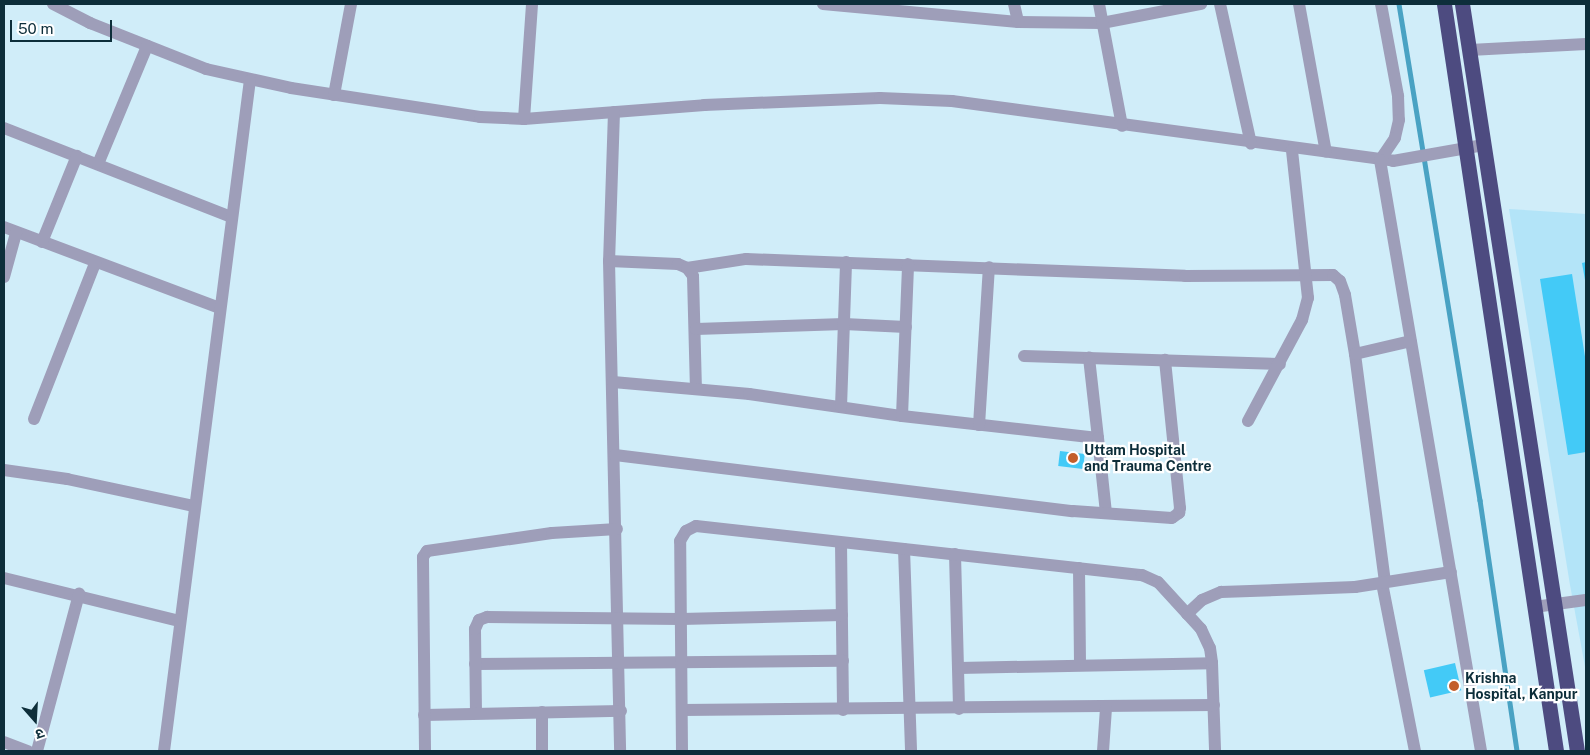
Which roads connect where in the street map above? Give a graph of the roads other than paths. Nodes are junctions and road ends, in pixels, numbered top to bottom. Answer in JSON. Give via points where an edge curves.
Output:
{"nodes":[{"id":1,"x":53,"y":4,"type":"edge"},
{"id":2,"x":351,"y":4,"type":"edge"},
{"id":3,"x":532,"y":4,"type":"edge"},
{"id":4,"x":824,"y":4,"type":"edge"},
{"id":5,"x":1014,"y":4,"type":"edge"},
{"id":6,"x":1098,"y":4,"type":"edge"},
{"id":7,"x":1201,"y":4,"type":"edge"},
{"id":8,"x":1220,"y":4,"type":"edge"},
{"id":9,"x":1299,"y":4,"type":"edge"},
{"id":10,"x":1381,"y":4,"type":"edge"},
{"id":11,"x":1444,"y":4,"type":"edge"},
{"id":12,"x":1462,"y":4,"type":"edge"},
{"id":13,"x":870,"y":6,"type":"edge"},
{"id":14,"x":939,"y":9,"type":"edge"},
{"id":15,"x":1018,"y":22,"type":"junction"},
{"id":16,"x":1102,"y":23,"type":"junction"},
{"id":17,"x":1586,"y":44,"type":"edge"},
{"id":18,"x":147,"y":46,"type":"junction"},
{"id":19,"x":1470,"y":50,"type":"junction"},
{"id":20,"x":250,"y":80,"type":"junction"},
{"id":21,"x":334,"y":95,"type":"junction"},
{"id":22,"x":614,"y":112,"type":"junction"},
{"id":23,"x":524,"y":119,"type":"junction"},
{"id":24,"x":1122,"y":126,"type":"junction"},
{"id":25,"x":4,"y":128,"type":"edge"},
{"id":26,"x":1251,"y":144,"type":"junction"},
{"id":27,"x":1484,"y":144,"type":"junction"},
{"id":28,"x":1466,"y":147,"type":"junction"},
{"id":29,"x":1292,"y":150,"type":"junction"},
{"id":30,"x":1326,"y":152,"type":"junction"},
{"id":31,"x":78,"y":156,"type":"junction"},
{"id":32,"x":1380,"y":160,"type":"junction"},
{"id":33,"x":98,"y":164,"type":"junction"},
{"id":34,"x":231,"y":217,"type":"junction"},
{"id":35,"x":4,"y":227,"type":"edge"},
{"id":36,"x":16,"y":233,"type":"junction"},
{"id":37,"x":42,"y":242,"type":"junction"},
{"id":38,"x":609,"y":261,"type":"junction"},
{"id":39,"x":846,"y":262,"type":"junction"},
{"id":40,"x":96,"y":264,"type":"junction"},
{"id":41,"x":908,"y":264,"type":"junction"},
{"id":42,"x":989,"y":267,"type":"junction"},
{"id":43,"x":687,"y":268,"type":"junction"},
{"id":44,"x":4,"y":277,"type":"edge"},
{"id":45,"x":1306,"y":277,"type":"junction"},
{"id":46,"x":219,"y":308,"type":"junction"},
{"id":47,"x":844,"y":324,"type":"junction"},
{"id":48,"x":906,"y":328,"type":"junction"},
{"id":49,"x":696,"y":329,"type":"junction"},
{"id":50,"x":1411,"y":341,"type":"junction"},
{"id":51,"x":1355,"y":354,"type":"junction"},
{"id":52,"x":1024,"y":356,"type":"dead end"},
{"id":53,"x":1090,"y":358,"type":"junction"},
{"id":54,"x":1165,"y":360,"type":"junction"},
{"id":55,"x":1280,"y":364,"type":"junction"},
{"id":56,"x":613,"y":382,"type":"junction"},
{"id":57,"x":696,"y":389,"type":"junction"},
{"id":58,"x":841,"y":407,"type":"junction"},
{"id":59,"x":902,"y":416,"type":"junction"},
{"id":60,"x":34,"y":419,"type":"dead end"},
{"id":61,"x":1248,"y":420,"type":"dead end"},
{"id":62,"x":979,"y":424,"type":"junction"},
{"id":63,"x":1098,"y":438,"type":"junction"},
{"id":64,"x":615,"y":455,"type":"junction"},
{"id":65,"x":4,"y":470,"type":"edge"},
{"id":66,"x":194,"y":506,"type":"junction"},
{"id":67,"x":1106,"y":513,"type":"junction"},
{"id":68,"x":616,"y":529,"type":"junction"},
{"id":69,"x":841,"y":543,"type":"junction"},
{"id":70,"x":904,"y":549,"type":"junction"},
{"id":71,"x":955,"y":554,"type":"junction"},
{"id":72,"x":1079,"y":568,"type":"junction"},
{"id":73,"x":1451,"y":572,"type":"junction"},
{"id":74,"x":4,"y":578,"type":"edge"},
{"id":75,"x":1384,"y":583,"type":"junction"},
{"id":76,"x":79,"y":594,"type":"junction"},
{"id":77,"x":1586,"y":600,"type":"edge"},
{"id":78,"x":1554,"y":604,"type":"junction"},
{"id":79,"x":1534,"y":607,"type":"junction"},
{"id":80,"x":1187,"y":614,"type":"junction"},
{"id":81,"x":842,"y":616,"type":"junction"},
{"id":82,"x":619,"y":619,"type":"junction"},
{"id":83,"x":681,"y":619,"type":"junction"},
{"id":84,"x":179,"y":621,"type":"junction"},
{"id":85,"x":843,"y":661,"type":"junction"},
{"id":86,"x":681,"y":663,"type":"junction"},
{"id":87,"x":1212,"y":663,"type":"junction"},
{"id":88,"x":475,"y":664,"type":"junction"},
{"id":89,"x":620,"y":664,"type":"junction"},
{"id":90,"x":1080,"y":665,"type":"junction"},
{"id":91,"x":959,"y":668,"type":"junction"},
{"id":92,"x":1214,"y":705,"type":"junction"},
{"id":93,"x":1106,"y":708,"type":"junction"},
{"id":94,"x":909,"y":709,"type":"junction"},
{"id":95,"x":959,"y":709,"type":"junction"},
{"id":96,"x":682,"y":710,"type":"junction"},
{"id":97,"x":843,"y":710,"type":"junction"},
{"id":98,"x":621,"y":711,"type":"junction"},
{"id":99,"x":542,"y":712,"type":"junction"},
{"id":100,"x":476,"y":713,"type":"junction"},
{"id":101,"x":424,"y":715,"type":"junction"},
{"id":102,"x":4,"y":742,"type":"edge"},
{"id":103,"x":28,"y":751,"type":"edge"},
{"id":104,"x":37,"y":751,"type":"edge"},
{"id":105,"x":164,"y":751,"type":"edge"},
{"id":106,"x":424,"y":751,"type":"edge"},
{"id":107,"x":542,"y":751,"type":"edge"},
{"id":108,"x":620,"y":751,"type":"edge"},
{"id":109,"x":682,"y":751,"type":"edge"},
{"id":110,"x":911,"y":751,"type":"edge"},
{"id":111,"x":1103,"y":751,"type":"edge"},
{"id":112,"x":1215,"y":751,"type":"edge"},
{"id":113,"x":1415,"y":751,"type":"edge"},
{"id":114,"x":1481,"y":751,"type":"edge"},
{"id":115,"x":1556,"y":751,"type":"edge"},
{"id":116,"x":1577,"y":751,"type":"edge"}],
"edges":[{"from":1,"to":18,"type":"street"},
{"from":2,"to":21,"type":"street"},
{"from":3,"to":23,"type":"street"},
{"from":4,"to":13,"type":"street"},
{"from":5,"to":15,"type":"street"},
{"from":6,"to":16,"type":"street"},
{"from":7,"to":16,"type":"street"},
{"from":8,"to":26,"type":"street"},
{"from":9,"to":30,"type":"street"},
{"from":10,"to":32,"type":"street","via":[[1398,96],[1399,120],[1395,138]]},
{"from":11,"to":28,"type":"highway"},
{"from":12,"to":19,"type":"highway"},
{"from":13,"to":14,"type":"street"},
{"from":14,"to":15,"type":"street"},
{"from":15,"to":16,"type":"street"},
{"from":16,"to":24,"type":"street"},
{"from":17,"to":19,"type":"street"},
{"from":18,"to":20,"type":"street","via":[[206,69]]},
{"from":18,"to":33,"type":"street"},
{"from":19,"to":27,"type":"highway"},
{"from":20,"to":21,"type":"street"},
{"from":20,"to":34,"type":"street"},
{"from":21,"to":23,"type":"street","via":[[480,117]]},
{"from":22,"to":23,"type":"street"},
{"from":22,"to":24,"type":"street","via":[[880,98],[952,101]]},
{"from":22,"to":38,"type":"street"},
{"from":24,"to":26,"type":"street"},
{"from":25,"to":31,"type":"street"},
{"from":26,"to":29,"type":"street"},
{"from":27,"to":28,"type":"street"},
{"from":27,"to":78,"type":"highway"},
{"from":28,"to":32,"type":"street","via":[[1393,161]]},
{"from":28,"to":79,"type":"highway"},
{"from":29,"to":30,"type":"street"},
{"from":29,"to":45,"type":"street"},
{"from":30,"to":32,"type":"street"},
{"from":31,"to":33,"type":"street"},
{"from":31,"to":37,"type":"street"},
{"from":32,"to":50,"type":"street"},
{"from":33,"to":34,"type":"street"},
{"from":34,"to":46,"type":"street"},
{"from":35,"to":36,"type":"street"},
{"from":36,"to":37,"type":"street"},
{"from":36,"to":44,"type":"street"},
{"from":37,"to":40,"type":"street"},
{"from":38,"to":43,"type":"street","via":[[678,264]]},
{"from":38,"to":56,"type":"street"},
{"from":39,"to":41,"type":"street"},
{"from":39,"to":43,"type":"street","via":[[746,259]]},
{"from":39,"to":47,"type":"street"},
{"from":40,"to":46,"type":"street"},
{"from":40,"to":60,"type":"street"},
{"from":41,"to":42,"type":"street"},
{"from":41,"to":48,"type":"street"},
{"from":42,"to":45,"type":"street"},
{"from":42,"to":62,"type":"street"},
{"from":43,"to":49,"type":"street","via":[[695,282]]},
{"from":45,"to":51,"type":"street","via":[[1333,275],[1340,281]]},
{"from":45,"to":55,"type":"street","via":[[1308,298],[1302,320]]},
{"from":46,"to":66,"type":"street"},
{"from":47,"to":48,"type":"street"},
{"from":47,"to":49,"type":"street"},
{"from":47,"to":58,"type":"street"},
{"from":48,"to":59,"type":"street"},
{"from":49,"to":57,"type":"street"},
{"from":50,"to":51,"type":"street"},
{"from":50,"to":73,"type":"street"},
{"from":51,"to":75,"type":"street"},
{"from":52,"to":53,"type":"street"},
{"from":53,"to":54,"type":"street"},
{"from":53,"to":63,"type":"street"},
{"from":54,"to":55,"type":"street"},
{"from":54,"to":67,"type":"street","via":[[1179,513],[1172,518]]},
{"from":55,"to":61,"type":"street"},
{"from":56,"to":57,"type":"street"},
{"from":56,"to":64,"type":"street"},
{"from":57,"to":58,"type":"street"},
{"from":58,"to":59,"type":"street"},
{"from":59,"to":62,"type":"street"},
{"from":62,"to":63,"type":"street"},
{"from":63,"to":67,"type":"street"},
{"from":64,"to":67,"type":"street"},
{"from":64,"to":68,"type":"street"},
{"from":65,"to":66,"type":"street","via":[[67,479]]},
{"from":66,"to":84,"type":"street"},
{"from":68,"to":82,"type":"street"},
{"from":68,"to":101,"type":"street","via":[[552,533],[427,552],[423,557]]},
{"from":69,"to":70,"type":"street"},
{"from":69,"to":81,"type":"street"},
{"from":69,"to":83,"type":"street","via":[[696,526],[680,541]]},
{"from":70,"to":71,"type":"street"},
{"from":70,"to":94,"type":"street"},
{"from":71,"to":72,"type":"street"},
{"from":71,"to":91,"type":"street"},
{"from":72,"to":80,"type":"street","via":[[1158,582]]},
{"from":72,"to":90,"type":"street"},
{"from":73,"to":75,"type":"street"},
{"from":73,"to":114,"type":"street"},
{"from":74,"to":76,"type":"street"},
{"from":75,"to":80,"type":"street","via":[[1221,592],[1202,600]]},
{"from":75,"to":113,"type":"street"},
{"from":76,"to":84,"type":"street"},
{"from":76,"to":104,"type":"street"},
{"from":77,"to":78,"type":"street"},
{"from":78,"to":79,"type":"street"},
{"from":78,"to":116,"type":"highway"},
{"from":79,"to":115,"type":"highway"},
{"from":80,"to":87,"type":"street","via":[[1201,629],[1210,648]]},
{"from":81,"to":83,"type":"street"},
{"from":81,"to":85,"type":"street"},
{"from":82,"to":83,"type":"street"},
{"from":82,"to":88,"type":"street","via":[[487,617],[480,620],[475,629]]},
{"from":82,"to":89,"type":"street"},
{"from":83,"to":86,"type":"street"},
{"from":84,"to":105,"type":"street"},
{"from":85,"to":86,"type":"street"},
{"from":85,"to":97,"type":"street"},
{"from":86,"to":89,"type":"street"},
{"from":86,"to":96,"type":"street"},
{"from":87,"to":90,"type":"street"},
{"from":87,"to":92,"type":"street"},
{"from":88,"to":89,"type":"street"},
{"from":88,"to":100,"type":"street"},
{"from":89,"to":98,"type":"street"},
{"from":90,"to":91,"type":"street"},
{"from":91,"to":95,"type":"street"},
{"from":92,"to":93,"type":"street"},
{"from":92,"to":112,"type":"street"},
{"from":93,"to":95,"type":"street"},
{"from":93,"to":111,"type":"street"},
{"from":94,"to":95,"type":"street"},
{"from":94,"to":97,"type":"street"},
{"from":94,"to":110,"type":"street"},
{"from":96,"to":97,"type":"street"},
{"from":96,"to":109,"type":"street"},
{"from":98,"to":99,"type":"street"},
{"from":98,"to":108,"type":"street"},
{"from":99,"to":100,"type":"street"},
{"from":99,"to":107,"type":"street"},
{"from":100,"to":101,"type":"street"},
{"from":101,"to":106,"type":"street"},
{"from":102,"to":103,"type":"street"}]}
